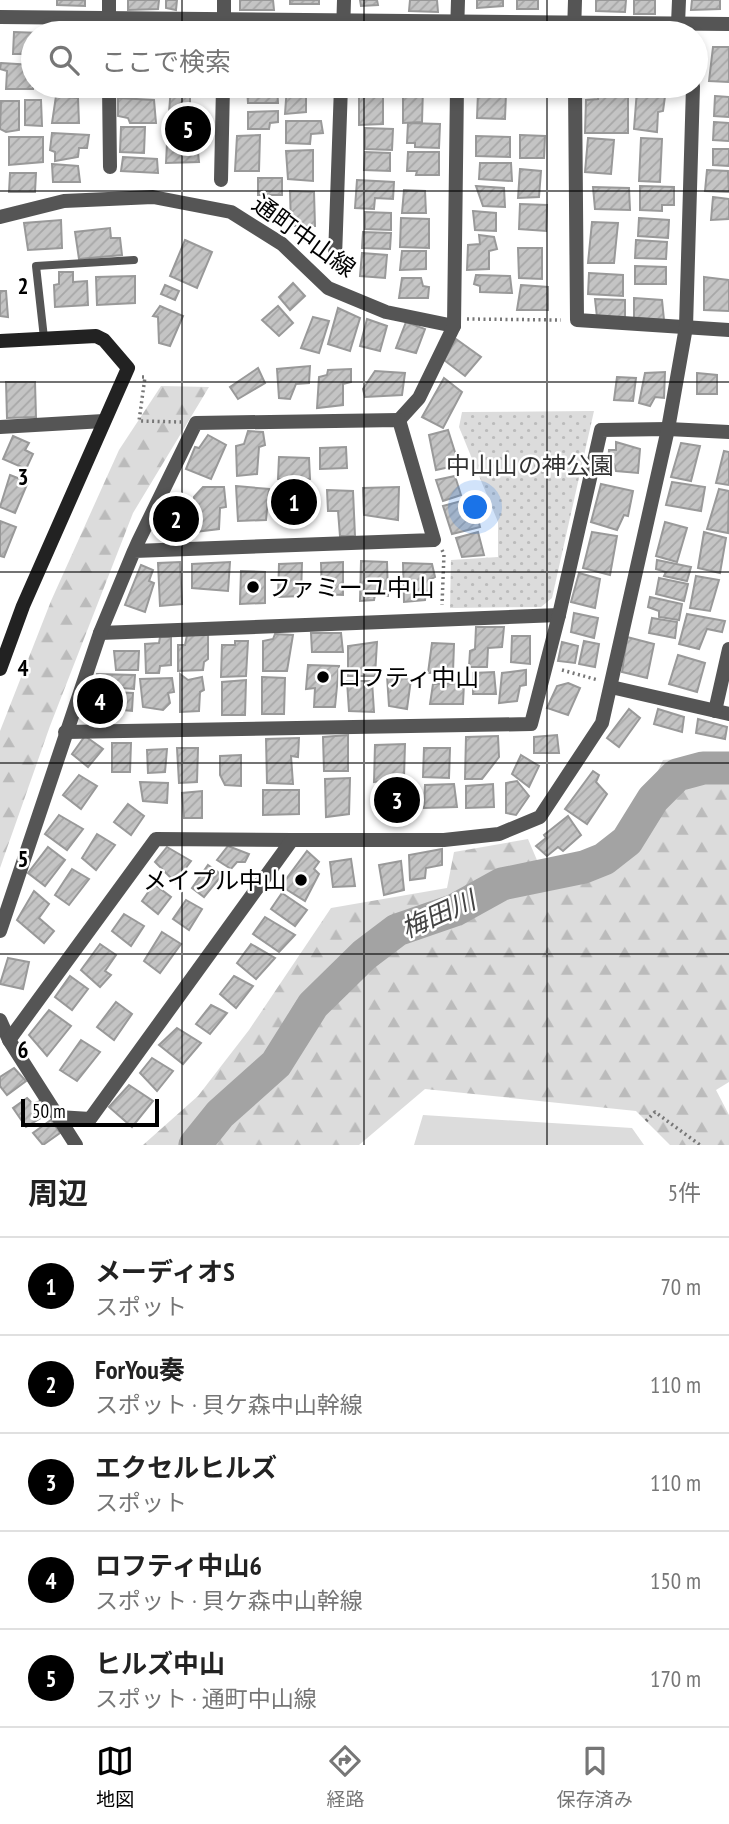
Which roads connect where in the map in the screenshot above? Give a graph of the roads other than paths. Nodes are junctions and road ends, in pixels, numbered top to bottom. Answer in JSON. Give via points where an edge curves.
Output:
{"nodes":[{"id":1,"x":109,"y":0,"type":"edge"},
{"id":2,"x":224,"y":0,"type":"edge"},
{"id":3,"x":344,"y":0,"type":"edge"},
{"id":4,"x":458,"y":0,"type":"edge"},
{"id":5,"x":575,"y":0,"type":"edge"},
{"id":6,"x":679,"y":0,"type":"edge"},
{"id":7,"x":0,"y":17,"type":"edge"},
{"id":8,"x":109,"y":18,"type":"junction"},
{"id":9,"x":152,"y":21,"type":"edge"},
{"id":10,"x":224,"y":21,"type":"edge"},
{"id":11,"x":344,"y":21,"type":"edge"},
{"id":12,"x":457,"y":21,"type":"edge"},
{"id":13,"x":574,"y":21,"type":"edge"},
{"id":14,"x":678,"y":21,"type":"edge"},
{"id":15,"x":729,"y":24,"type":"edge"},
{"id":16,"x":708,"y":27,"type":"edge"},
{"id":17,"x":109,"y":98,"type":"edge"},
{"id":18,"x":223,"y":98,"type":"edge"},
{"id":19,"x":341,"y":98,"type":"edge"},
{"id":20,"x":457,"y":98,"type":"edge"},
{"id":21,"x":575,"y":98,"type":"edge"},
{"id":22,"x":693,"y":98,"type":"edge"},
{"id":23,"x":110,"y":167,"type":"dead end"},
{"id":24,"x":221,"y":180,"type":"dead end"},
{"id":25,"x":0,"y":217,"type":"edge"},
{"id":26,"x":335,"y":257,"type":"dead end"},
{"id":27,"x":134,"y":260,"type":"dead end"},
{"id":28,"x":460,"y":322,"type":"junction"},
{"id":29,"x":687,"y":327,"type":"junction"},
{"id":30,"x":729,"y":330,"type":"edge"},
{"id":31,"x":44,"y":338,"type":"junction"},
{"id":32,"x":0,"y":341,"type":"edge"},
{"id":33,"x":399,"y":420,"type":"junction"},
{"id":34,"x":104,"y":421,"type":"junction"},
{"id":35,"x":0,"y":427,"type":"edge"},
{"id":36,"x":668,"y":429,"type":"junction"},
{"id":37,"x":729,"y":432,"type":"edge"},
{"id":38,"x":134,"y":551,"type":"junction"},
{"id":39,"x":559,"y":615,"type":"junction"},
{"id":40,"x":100,"y":634,"type":"junction"},
{"id":41,"x":729,"y":649,"type":"edge"},
{"id":42,"x":0,"y":669,"type":"edge"},
{"id":43,"x":611,"y":685,"type":"junction"},
{"id":44,"x":722,"y":713,"type":"edge"},
{"id":45,"x":65,"y":732,"type":"junction"},
{"id":46,"x":292,"y":840,"type":"junction"},
{"id":47,"x":0,"y":931,"type":"edge"},
{"id":48,"x":0,"y":1020,"type":"edge"},
{"id":49,"x":9,"y":1040,"type":"junction"},
{"id":50,"x":58,"y":1117,"type":"junction"},
{"id":51,"x":76,"y":1145,"type":"edge"}],
"edges":[{"from":1,"to":8,"type":"street"},
{"from":2,"to":10,"type":"street"},
{"from":3,"to":11,"type":"street"},
{"from":4,"to":12,"type":"street"},
{"from":5,"to":13,"type":"street"},
{"from":6,"to":14,"type":"street"},
{"from":7,"to":8,"type":"street"},
{"from":8,"to":9,"type":"street"},
{"from":15,"to":16,"type":"street"},
{"from":17,"to":23,"type":"street"},
{"from":18,"to":24,"type":"street"},
{"from":19,"to":26,"type":"street"},
{"from":20,"to":28,"type":"street"},
{"from":21,"to":29,"type":"street","via":[[577,320]]},
{"from":22,"to":29,"type":"street"},
{"from":25,"to":28,"type":"street","name":"通町中山線","via":[[64,201],[153,197],[231,212],[282,244],[328,288],[386,312]]},
{"from":27,"to":31,"type":"lane","via":[[36,266]]},
{"from":28,"to":33,"type":"street","via":[[419,398]]},
{"from":29,"to":30,"type":"street"},
{"from":29,"to":36,"type":"street"},
{"from":31,"to":32,"type":"street"},
{"from":31,"to":34,"type":"street","via":[[96,336],[128,369]]},
{"from":33,"to":38,"type":"street","via":[[196,423]]},
{"from":33,"to":38,"type":"street","via":[[434,540]]},
{"from":34,"to":35,"type":"street"},
{"from":34,"to":42,"type":"street"},
{"from":36,"to":37,"type":"street"},
{"from":36,"to":39,"type":"street","via":[[601,430]]},
{"from":36,"to":43,"type":"street"},
{"from":38,"to":40,"type":"street"},
{"from":39,"to":40,"type":"street"},
{"from":39,"to":45,"type":"street","via":[[531,724]]},
{"from":40,"to":45,"type":"street"},
{"from":41,"to":44,"type":"street"},
{"from":43,"to":44,"type":"street"},
{"from":43,"to":46,"type":"street","via":[[602,723],[540,817],[499,834],[444,840]]},
{"from":45,"to":47,"type":"street"},
{"from":46,"to":49,"type":"street","via":[[156,839]]},
{"from":46,"to":50,"type":"street","via":[[90,1119]]},
{"from":48,"to":49,"type":"street"},
{"from":49,"to":50,"type":"street"},
{"from":50,"to":51,"type":"street"}]}
